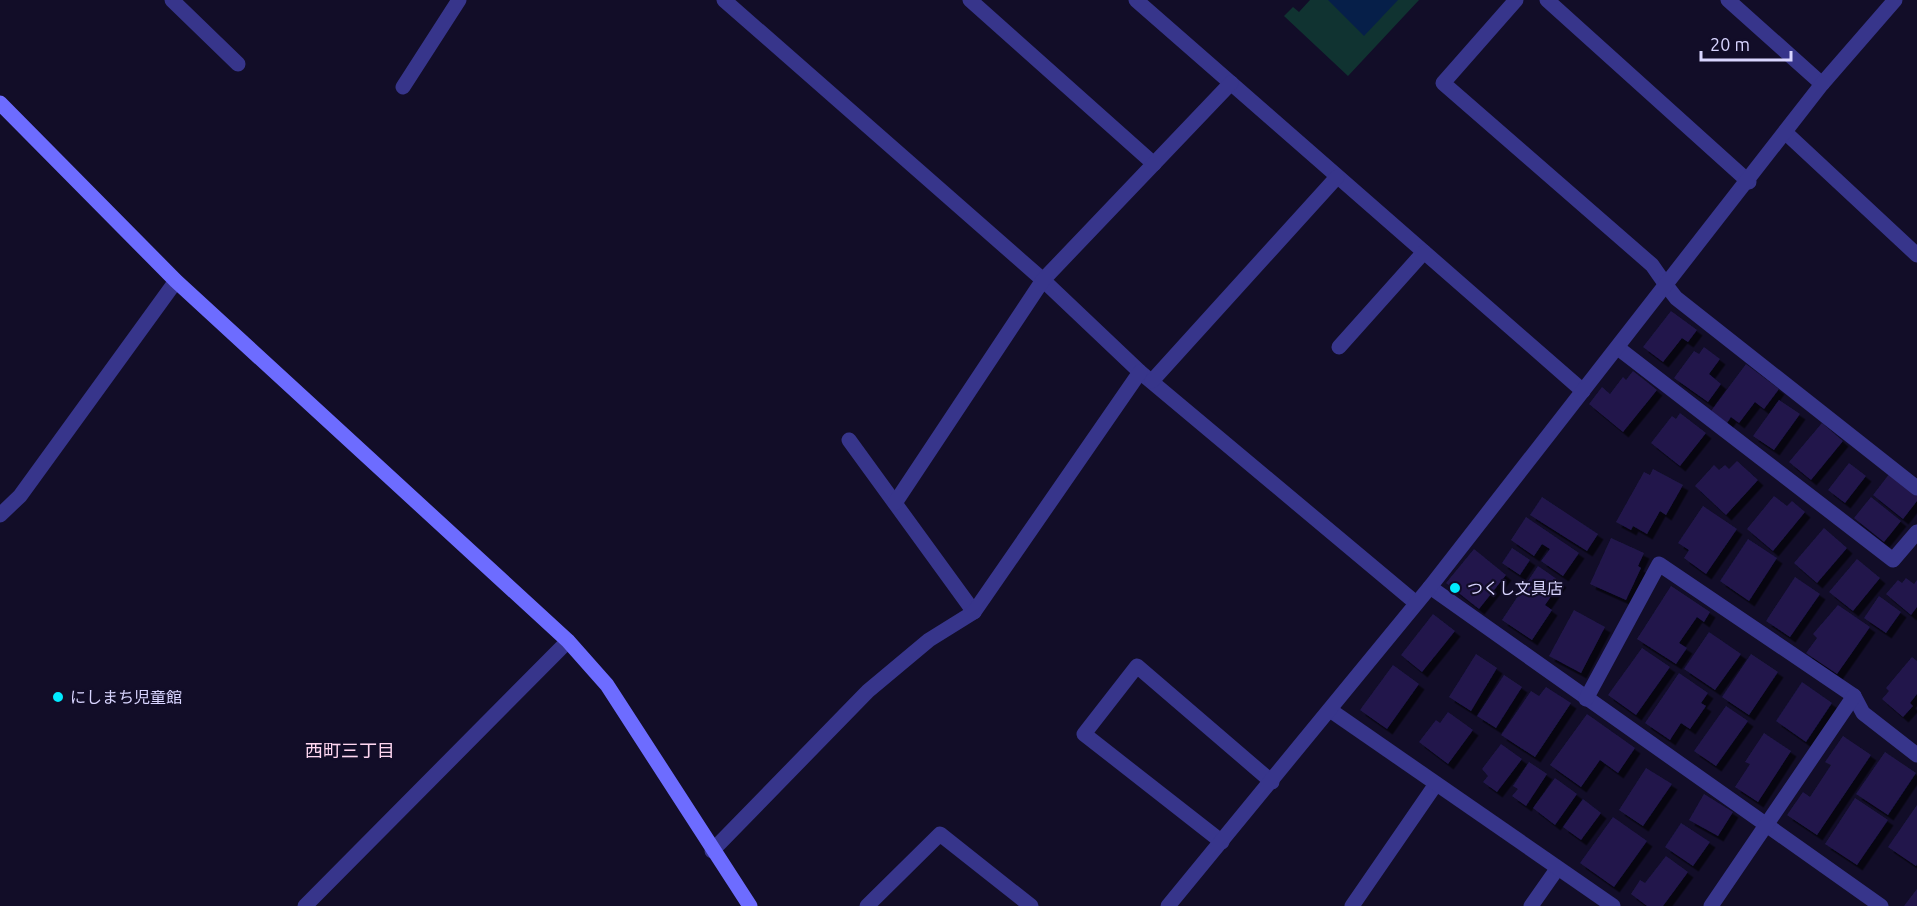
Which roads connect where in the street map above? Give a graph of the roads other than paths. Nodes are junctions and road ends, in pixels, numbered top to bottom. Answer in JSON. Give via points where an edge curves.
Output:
{"nodes":[{"id":1,"x":172,"y":0,"type":"edge"},
{"id":2,"x":459,"y":0,"type":"edge"},
{"id":3,"x":724,"y":0,"type":"edge"},
{"id":4,"x":970,"y":0,"type":"edge"},
{"id":5,"x":1136,"y":0,"type":"edge"},
{"id":6,"x":1516,"y":0,"type":"edge"},
{"id":7,"x":1547,"y":0,"type":"edge"},
{"id":8,"x":1728,"y":0,"type":"edge"},
{"id":9,"x":1895,"y":0,"type":"edge"},
{"id":10,"x":238,"y":64,"type":"dead end"},
{"id":11,"x":1231,"y":83,"type":"junction"},
{"id":12,"x":1822,"y":84,"type":"junction"},
{"id":13,"x":403,"y":87,"type":"dead end"},
{"id":14,"x":0,"y":103,"type":"edge"},
{"id":15,"x":1786,"y":133,"type":"junction"},
{"id":16,"x":1154,"y":164,"type":"junction"},
{"id":17,"x":1337,"y":177,"type":"junction"},
{"id":18,"x":1749,"y":182,"type":"junction"},
{"id":19,"x":1424,"y":252,"type":"junction"},
{"id":20,"x":1917,"y":255,"type":"edge"},
{"id":21,"x":1043,"y":280,"type":"junction"},
{"id":22,"x":176,"y":281,"type":"junction"},
{"id":23,"x":1666,"y":285,"type":"junction"},
{"id":24,"x":1339,"y":347,"type":"dead end"},
{"id":25,"x":1618,"y":348,"type":"junction"},
{"id":26,"x":1146,"y":376,"type":"junction"},
{"id":27,"x":1583,"y":391,"type":"junction"},
{"id":28,"x":849,"y":440,"type":"dead end"},
{"id":29,"x":1917,"y":488,"type":"edge"},
{"id":30,"x":895,"y":503,"type":"junction"},
{"id":31,"x":0,"y":515,"type":"edge"},
{"id":32,"x":1917,"y":532,"type":"edge"},
{"id":33,"x":1430,"y":587,"type":"junction"},
{"id":34,"x":1416,"y":603,"type":"junction"},
{"id":35,"x":974,"y":612,"type":"junction"},
{"id":36,"x":568,"y":640,"type":"junction"},
{"id":37,"x":1854,"y":696,"type":"junction"},
{"id":38,"x":1586,"y":699,"type":"junction"},
{"id":39,"x":1330,"y":710,"type":"junction"},
{"id":40,"x":1917,"y":755,"type":"edge"},
{"id":41,"x":1272,"y":782,"type":"junction"},
{"id":42,"x":1437,"y":784,"type":"junction"},
{"id":43,"x":1767,"y":825,"type":"junction"},
{"id":44,"x":1221,"y":842,"type":"junction"},
{"id":45,"x":712,"y":851,"type":"junction"},
{"id":46,"x":1557,"y":869,"type":"junction"},
{"id":47,"x":305,"y":906,"type":"edge"},
{"id":48,"x":750,"y":906,"type":"edge"},
{"id":49,"x":867,"y":906,"type":"edge"},
{"id":50,"x":1031,"y":906,"type":"edge"},
{"id":51,"x":1168,"y":906,"type":"edge"},
{"id":52,"x":1352,"y":906,"type":"edge"},
{"id":53,"x":1531,"y":906,"type":"edge"},
{"id":54,"x":1613,"y":906,"type":"edge"},
{"id":55,"x":1711,"y":906,"type":"edge"},
{"id":56,"x":1881,"y":906,"type":"edge"}],
"edges":[{"from":1,"to":10,"type":"street"},
{"from":2,"to":13,"type":"street"},
{"from":3,"to":21,"type":"street"},
{"from":4,"to":16,"type":"street"},
{"from":5,"to":11,"type":"street"},
{"from":6,"to":23,"type":"street","via":[[1443,83],[1652,265]]},
{"from":7,"to":18,"type":"street"},
{"from":8,"to":12,"type":"street"},
{"from":9,"to":12,"type":"street"},
{"from":11,"to":16,"type":"street"},
{"from":11,"to":17,"type":"street"},
{"from":12,"to":15,"type":"street"},
{"from":14,"to":22,"type":"street"},
{"from":15,"to":18,"type":"street"},
{"from":15,"to":20,"type":"street"},
{"from":16,"to":21,"type":"street"},
{"from":17,"to":19,"type":"street"},
{"from":17,"to":26,"type":"street"},
{"from":18,"to":23,"type":"street"},
{"from":19,"to":24,"type":"street"},
{"from":19,"to":27,"type":"street"},
{"from":21,"to":26,"type":"street"},
{"from":21,"to":30,"type":"street"},
{"from":22,"to":31,"type":"street","via":[[20,496]]},
{"from":22,"to":36,"type":"street"},
{"from":23,"to":25,"type":"street"},
{"from":23,"to":29,"type":"street","via":[[1676,298]]},
{"from":25,"to":27,"type":"street"},
{"from":25,"to":32,"type":"street","via":[[1893,560]]},
{"from":26,"to":34,"type":"street"},
{"from":26,"to":35,"type":"street"},
{"from":27,"to":33,"type":"street"},
{"from":28,"to":30,"type":"street"},
{"from":30,"to":35,"type":"street"},
{"from":33,"to":34,"type":"street"},
{"from":33,"to":38,"type":"street"},
{"from":34,"to":39,"type":"street"},
{"from":35,"to":45,"type":"street","via":[[929,640],[868,691]]},
{"from":36,"to":45,"type":"street","via":[[607,685]]},
{"from":36,"to":47,"type":"street"},
{"from":37,"to":38,"type":"street","via":[[1659,564]]},
{"from":37,"to":40,"type":"street","via":[[1863,713]]},
{"from":37,"to":43,"type":"street"},
{"from":38,"to":43,"type":"street"},
{"from":39,"to":41,"type":"street"},
{"from":39,"to":42,"type":"street"},
{"from":41,"to":44,"type":"street"},
{"from":41,"to":44,"type":"street","via":[[1137,666],[1084,734]]},
{"from":42,"to":46,"type":"street"},
{"from":42,"to":52,"type":"street"},
{"from":43,"to":55,"type":"street"},
{"from":43,"to":56,"type":"street"},
{"from":44,"to":51,"type":"street"},
{"from":45,"to":48,"type":"street"},
{"from":46,"to":53,"type":"street"},
{"from":46,"to":54,"type":"street"},
{"from":49,"to":50,"type":"street","via":[[940,834]]}]}
